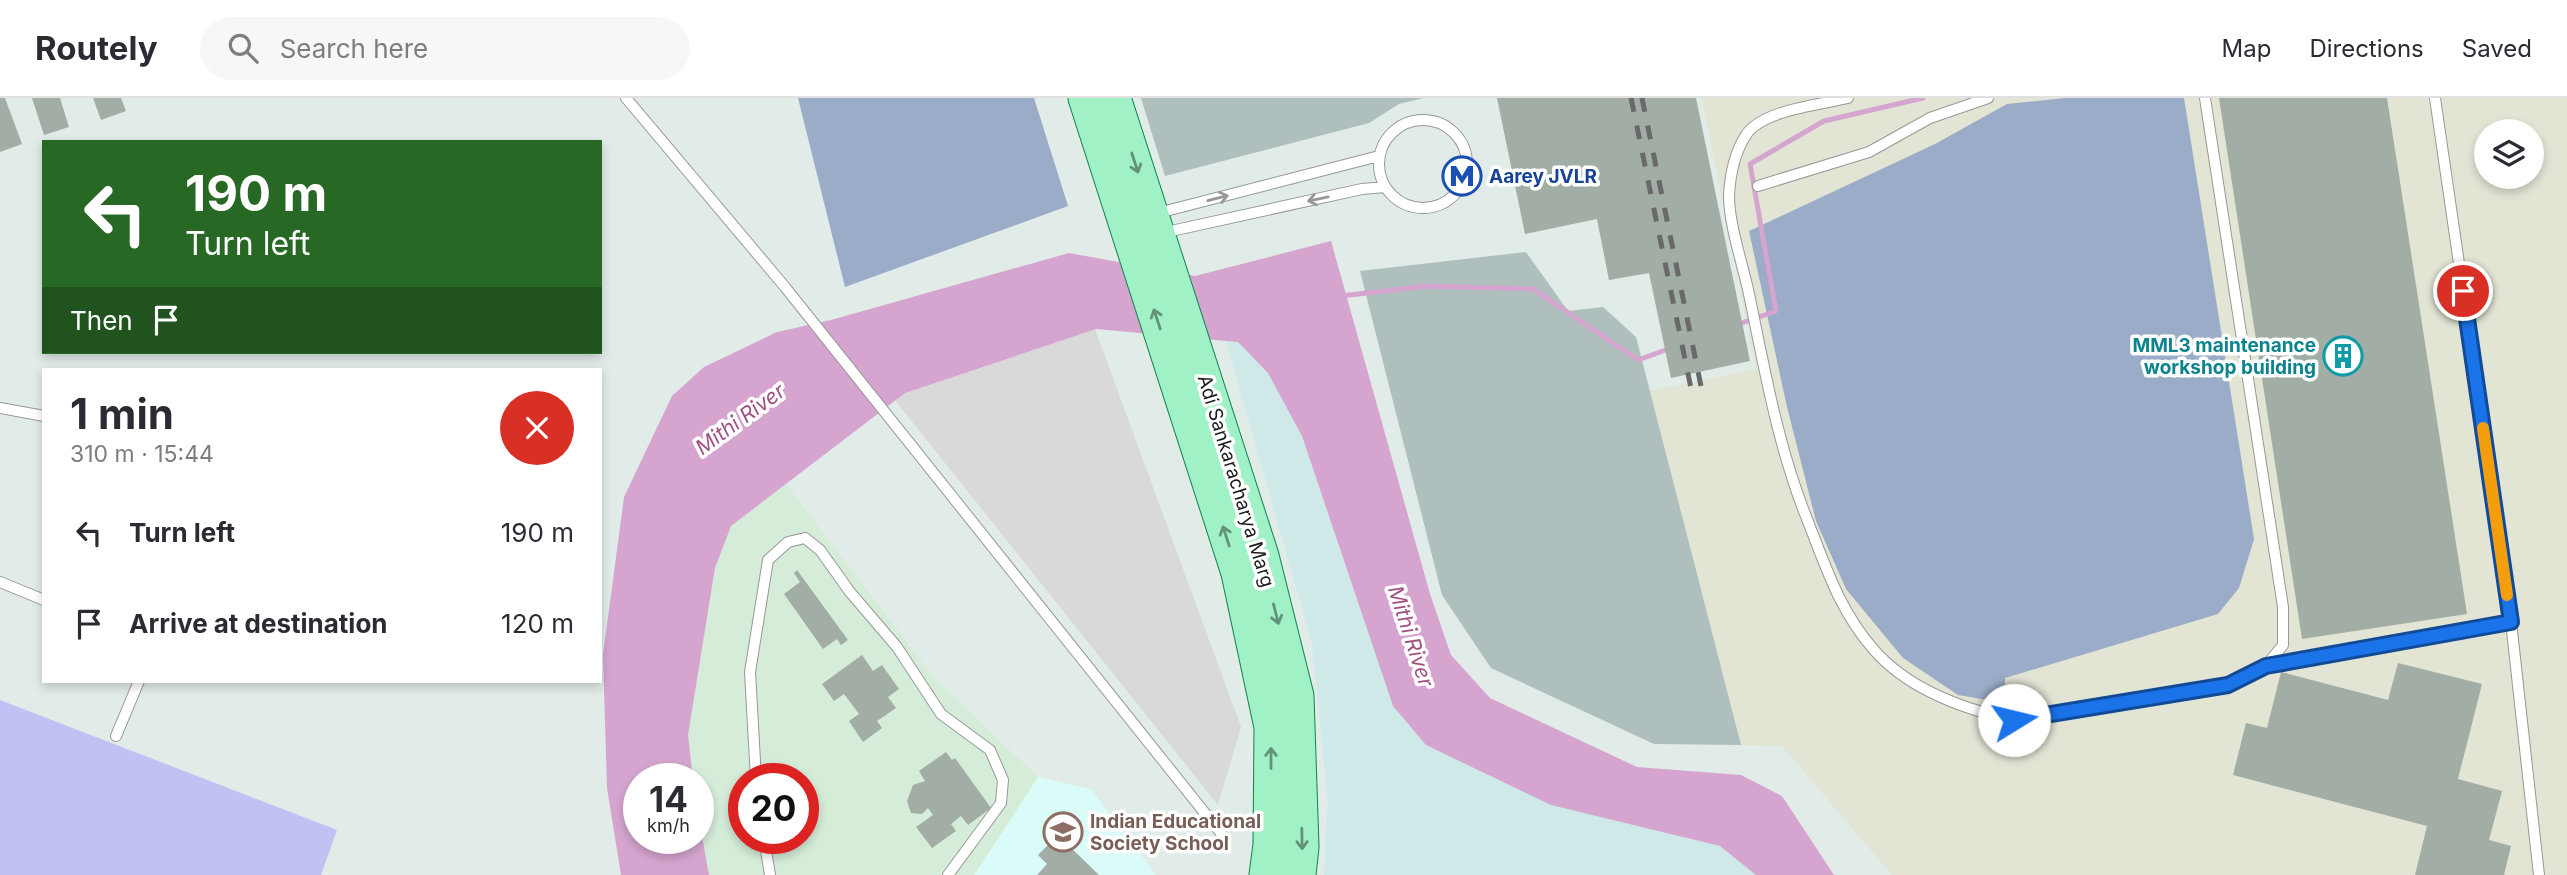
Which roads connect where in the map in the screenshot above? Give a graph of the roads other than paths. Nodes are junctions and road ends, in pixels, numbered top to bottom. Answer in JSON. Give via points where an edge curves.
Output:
{"nodes":[{"id":1,"x":626,"y":98,"type":"edge"},
{"id":2,"x":1085,"y":98,"type":"edge"},
{"id":3,"x":1114,"y":98,"type":"edge"},
{"id":4,"x":1848,"y":98,"type":"edge"},
{"id":5,"x":1988,"y":98,"type":"edge"},
{"id":6,"x":2205,"y":98,"type":"edge"},
{"id":7,"x":2435,"y":98,"type":"edge"},
{"id":8,"x":1379,"y":156,"type":"junction"},
{"id":9,"x":1385,"y":187,"type":"junction"},
{"id":10,"x":1758,"y":187,"type":"dead end"},
{"id":11,"x":1155,"y":224,"type":"junction"},
{"id":12,"x":0,"y":408,"type":"edge"},
{"id":13,"x":42,"y":416,"type":"edge"},
{"id":14,"x":0,"y":582,"type":"edge"},
{"id":15,"x":42,"y":599,"type":"edge"},
{"id":16,"x":2511,"y":622,"type":"junction"},
{"id":17,"x":2266,"y":666,"type":"junction"},
{"id":18,"x":138,"y":683,"type":"edge"},
{"id":19,"x":116,"y":736,"type":"dead end"},
{"id":20,"x":754,"y":763,"type":"edge"},
{"id":21,"x":1224,"y":837,"type":"dead end"},
{"id":22,"x":766,"y":854,"type":"edge"},
{"id":23,"x":769,"y":875,"type":"edge"},
{"id":24,"x":948,"y":875,"type":"edge"},
{"id":25,"x":1266,"y":875,"type":"edge"},
{"id":26,"x":1299,"y":875,"type":"edge"},
{"id":27,"x":2539,"y":875,"type":"edge"}],
"edges":[{"from":1,"to":21,"type":"lane","via":[[785,287]]},
{"from":25,"to":2,"type":"main road","name":"Adi Sankaracharya Marg","one_way":true,"via":[[1271,727],[1238,573]]},
{"from":3,"to":11,"type":"main road","name":"Adi Sankaracharya Marg","one_way":true},
{"from":4,"to":17,"type":"lane","via":[[1763,118],[1747,134],[1737,155],[1729,198],[1777,430],[1795,492],[1833,590],[1860,632],[1876,652],[1917,684],[1964,707],[2014,720],[2228,685]]},
{"from":5,"to":10,"type":"lane","via":[[1930,118],[1869,152]]},
{"from":6,"to":17,"type":"lane","via":[[2283,607],[2283,645]]},
{"from":7,"to":16,"type":"lane"},
{"from":8,"to":9,"type":"lane"},
{"from":8,"to":9,"type":"lane","via":[[1387,137],[1414,120],[1445,125],[1465,150],[1463,181],[1442,204],[1410,206]]},
{"from":11,"to":8,"type":"lane","one_way":true},
{"from":9,"to":11,"type":"lane","one_way":true},
{"from":11,"to":26,"type":"main road","name":"Adi Sankaracharya Marg","one_way":true,"via":[[1262,556],[1297,696]]},
{"from":12,"to":13,"type":"lane"},
{"from":14,"to":15,"type":"lane"},
{"from":16,"to":17,"type":"lane"},
{"from":16,"to":27,"type":"lane"},
{"from":18,"to":19,"type":"lane"},
{"from":20,"to":24,"type":"lane","via":[[751,671],[768,560],[788,542],[805,538],[820,550],[897,647],[941,714],[989,750],[1003,780],[1001,803]]},
{"from":22,"to":23,"type":"lane"}]}
